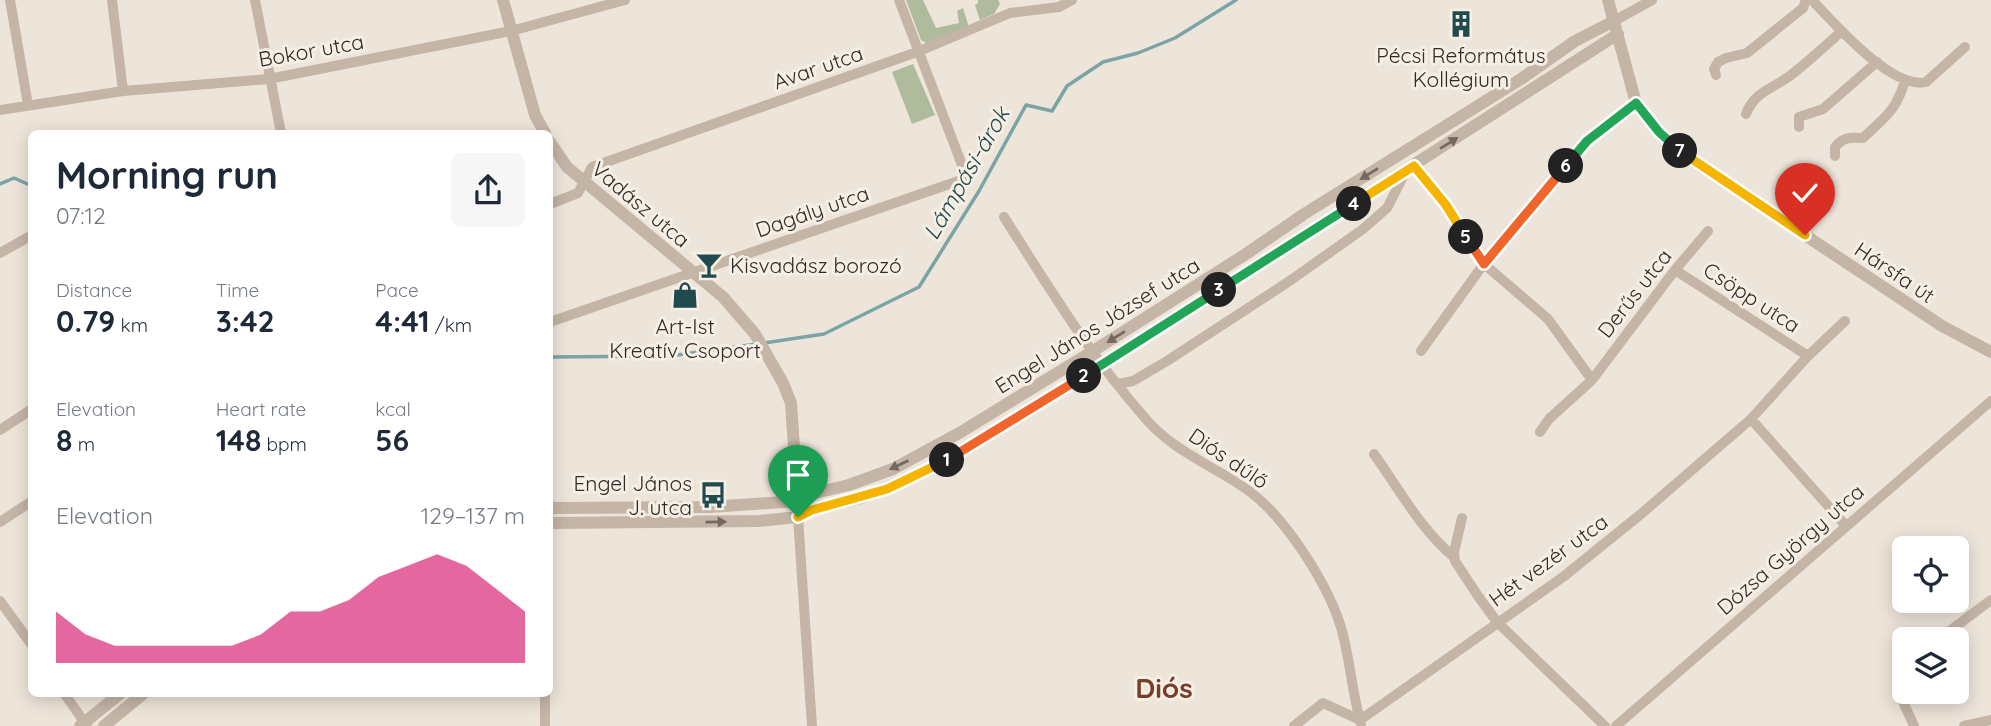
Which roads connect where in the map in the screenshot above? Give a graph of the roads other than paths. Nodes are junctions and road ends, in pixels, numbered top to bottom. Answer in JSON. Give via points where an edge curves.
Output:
{"nodes":[{"id":1,"x":10,"y":0,"type":"edge"},
{"id":2,"x":112,"y":0,"type":"edge"},
{"id":3,"x":255,"y":0,"type":"edge"},
{"id":4,"x":503,"y":0,"type":"edge"},
{"id":5,"x":625,"y":0,"type":"edge"},
{"id":6,"x":899,"y":0,"type":"edge"},
{"id":7,"x":1005,"y":0,"type":"edge"},
{"id":8,"x":1072,"y":0,"type":"edge"},
{"id":9,"x":1608,"y":0,"type":"edge"},
{"id":10,"x":1652,"y":0,"type":"edge"},
{"id":11,"x":1806,"y":0,"type":"edge"},
{"id":12,"x":1812,"y":0,"type":"edge"},
{"id":13,"x":1010,"y":13,"type":"junction"},
{"id":14,"x":1614,"y":21,"type":"junction"},
{"id":15,"x":510,"y":31,"type":"junction"},
{"id":16,"x":1842,"y":31,"type":"junction"},
{"id":17,"x":1618,"y":34,"type":"junction"},
{"id":18,"x":1965,"y":47,"type":"dead end"},
{"id":19,"x":918,"y":52,"type":"junction"},
{"id":20,"x":1877,"y":62,"type":"junction"},
{"id":21,"x":1716,"y":75,"type":"dead end"},
{"id":22,"x":269,"y":79,"type":"junction"},
{"id":23,"x":1905,"y":80,"type":"junction"},
{"id":24,"x":123,"y":91,"type":"junction"},
{"id":25,"x":1636,"y":103,"type":"junction"},
{"id":26,"x":27,"y":105,"type":"junction"},
{"id":27,"x":0,"y":110,"type":"edge"},
{"id":28,"x":1746,"y":114,"type":"dead end"},
{"id":29,"x":1799,"y":127,"type":"dead end"},
{"id":30,"x":280,"y":130,"type":"edge"},
{"id":31,"x":543,"y":130,"type":"edge"},
{"id":32,"x":553,"y":147,"type":"edge"},
{"id":33,"x":1835,"y":156,"type":"dead end"},
{"id":34,"x":1410,"y":168,"type":"junction"},
{"id":35,"x":584,"y":183,"type":"junction"},
{"id":36,"x":553,"y":203,"type":"edge"},
{"id":37,"x":1004,"y":217,"type":"dead end"},
{"id":38,"x":1708,"y":231,"type":"dead end"},
{"id":39,"x":28,"y":237,"type":"edge"},
{"id":40,"x":0,"y":253,"type":"edge"},
{"id":41,"x":1484,"y":264,"type":"junction"},
{"id":42,"x":1675,"y":270,"type":"junction"},
{"id":43,"x":693,"y":273,"type":"junction"},
{"id":44,"x":553,"y":321,"type":"edge"},
{"id":45,"x":1846,"y":321,"type":"dead end"},
{"id":46,"x":1093,"y":351,"type":"junction"},
{"id":47,"x":1421,"y":351,"type":"dead end"},
{"id":48,"x":1991,"y":352,"type":"edge"},
{"id":49,"x":1808,"y":356,"type":"junction"},
{"id":50,"x":1102,"y":364,"type":"junction"},
{"id":51,"x":1592,"y":380,"type":"junction"},
{"id":52,"x":1118,"y":384,"type":"junction"},
{"id":53,"x":1991,"y":401,"type":"edge"},
{"id":54,"x":28,"y":412,"type":"edge"},
{"id":55,"x":1751,"y":419,"type":"junction"},
{"id":56,"x":0,"y":430,"type":"edge"},
{"id":57,"x":1540,"y":432,"type":"dead end"},
{"id":58,"x":1374,"y":454,"type":"dead end"},
{"id":59,"x":797,"y":501,"type":"junction"},
{"id":60,"x":28,"y":504,"type":"edge"},
{"id":61,"x":553,"y":508,"type":"edge"},
{"id":62,"x":798,"y":517,"type":"junction"},
{"id":63,"x":1462,"y":518,"type":"dead end"},
{"id":64,"x":0,"y":522,"type":"edge"},
{"id":65,"x":553,"y":523,"type":"edge"},
{"id":66,"x":1846,"y":526,"type":"junction"},
{"id":67,"x":1454,"y":557,"type":"junction"},
{"id":68,"x":1991,"y":600,"type":"edge"},
{"id":69,"x":0,"y":601,"type":"edge"},
{"id":70,"x":1497,"y":622,"type":"junction"},
{"id":71,"x":1955,"y":627,"type":"edge"},
{"id":72,"x":28,"y":632,"type":"edge"},
{"id":73,"x":66,"y":697,"type":"edge"},
{"id":74,"x":116,"y":697,"type":"edge"},
{"id":75,"x":139,"y":697,"type":"edge"},
{"id":76,"x":545,"y":697,"type":"edge"},
{"id":77,"x":1904,"y":704,"type":"edge"},
{"id":78,"x":1991,"y":720,"type":"edge"},
{"id":79,"x":1361,"y":723,"type":"edge"},
{"id":80,"x":84,"y":725,"type":"edge"},
{"id":81,"x":104,"y":726,"type":"edge"},
{"id":82,"x":545,"y":726,"type":"edge"},
{"id":83,"x":813,"y":726,"type":"edge"},
{"id":84,"x":1294,"y":726,"type":"edge"},
{"id":85,"x":1605,"y":726,"type":"edge"},
{"id":86,"x":1616,"y":726,"type":"edge"},
{"id":87,"x":1914,"y":726,"type":"edge"},
{"id":88,"x":1964,"y":726,"type":"edge"}],
"edges":[{"from":1,"to":26,"type":"street"},
{"from":2,"to":24,"type":"street"},
{"from":3,"to":22,"type":"street"},
{"from":4,"to":15,"type":"street"},
{"from":5,"to":15,"type":"street","name":"Bokor utca"},
{"from":6,"to":19,"type":"street"},
{"from":7,"to":13,"type":"street"},
{"from":8,"to":13,"type":"street","name":"Avar utca","via":[[1059,7]]},
{"from":9,"to":14,"type":"street","name":"Hársfa út"},
{"from":10,"to":14,"type":"street"},
{"from":11,"to":21,"type":"street","via":[[1803,8],[1747,53],[1718,62]]},
{"from":12,"to":16,"type":"street"},
{"from":13,"to":19,"type":"street","name":"Avar utca"},
{"from":14,"to":17,"type":"street","name":"Hársfa út"},
{"from":14,"to":46,"type":"street","name":"Engel János József utca","one_way":true},
{"from":15,"to":22,"type":"street","name":"Bokor utca"},
{"from":15,"to":31,"type":"street"},
{"from":16,"to":20,"type":"street"},
{"from":16,"to":28,"type":"street","via":[[1782,83],[1750,102]]},
{"from":17,"to":25,"type":"street","name":"Hársfa út"},
{"from":34,"to":17,"type":"street","name":"Engel János József utca","one_way":true},
{"from":18,"to":23,"type":"street","via":[[1926,82]]},
{"from":19,"to":35,"type":"street","name":"Avar utca","via":[[592,167]]},
{"from":19,"to":43,"type":"street","name":"Dagály utca","via":[[967,178]]},
{"from":20,"to":23,"type":"street"},
{"from":20,"to":29,"type":"street","via":[[1823,109],[1800,117]]},
{"from":22,"to":24,"type":"street","name":"Bokor utca"},
{"from":22,"to":30,"type":"street"},
{"from":23,"to":33,"type":"street","via":[[1891,111],[1863,138],[1839,141]]},
{"from":24,"to":26,"type":"street","name":"Bokor utca"},
{"from":25,"to":41,"type":"street","via":[[1587,141]]},
{"from":25,"to":48,"type":"street","name":"Hársfa út","via":[[1687,157],[1942,326]]},
{"from":26,"to":27,"type":"street","name":"Bokor utca"},
{"from":32,"to":35,"type":"street","name":"Vadász utca"},
{"from":34,"to":41,"type":"street","via":[[1446,205]]},
{"from":34,"to":50,"type":"street","name":"Engel János József utca"},
{"from":34,"to":52,"type":"street","via":[[1387,208],[1363,229],[1167,361],[1133,381]]},
{"from":35,"to":36,"type":"street","name":"Avar utca","via":[[578,193]]},
{"from":35,"to":43,"type":"street","name":"Vadász utca"},
{"from":37,"to":46,"type":"street","name":"Diós dűlő"},
{"from":38,"to":42,"type":"street","name":"Derűs utca"},
{"from":39,"to":40,"type":"street"},
{"from":41,"to":47,"type":"street"},
{"from":41,"to":51,"type":"street","via":[[1548,319]]},
{"from":42,"to":49,"type":"street","name":"Csöpp utca"},
{"from":42,"to":51,"type":"street","name":"Derűs utca"},
{"from":43,"to":44,"type":"street","name":"Dagály utca"},
{"from":43,"to":59,"type":"street","name":"Vadász utca","via":[[723,297],[755,334],[791,403]]},
{"from":45,"to":49,"type":"street","name":"Hét vezér utca"},
{"from":46,"to":50,"type":"street","name":"Diós dűlő"},
{"from":46,"to":59,"type":"street","name":"Engel János József utca","one_way":true,"via":[[917,457]]},
{"from":49,"to":55,"type":"street","name":"Hét vezér utca"},
{"from":50,"to":52,"type":"street","name":"Diós dűlő"},
{"from":50,"to":62,"type":"street","name":"Engel János József utca","via":[[963,452],[879,492]]},
{"from":51,"to":57,"type":"street","name":"Derűs utca"},
{"from":52,"to":79,"type":"street","name":"Diós dűlő","via":[[1146,419],[1184,453],[1248,491],[1287,529],[1338,621]]},
{"from":53,"to":66,"type":"street","name":"Dózsa György utca"},
{"from":54,"to":56,"type":"street"},
{"from":55,"to":66,"type":"street"},
{"from":55,"to":70,"type":"street","name":"Hét vezér utca","via":[[1632,522]]},
{"from":58,"to":67,"type":"street","via":[[1420,520]]},
{"from":59,"to":61,"type":"street","name":"Engel János József utca"},
{"from":59,"to":62,"type":"street","name":"Vadász utca"},
{"from":60,"to":64,"type":"street"},
{"from":65,"to":62,"type":"street","name":"Engel János József utca","one_way":true},
{"from":62,"to":83,"type":"street","name":"Vadász utca"},
{"from":63,"to":67,"type":"street"},
{"from":66,"to":86,"type":"street","name":"Dózsa György utca"},
{"from":67,"to":70,"type":"street"},
{"from":68,"to":71,"type":"street"},
{"from":69,"to":72,"type":"street"},
{"from":70,"to":79,"type":"street","name":"Hét vezér utca"},
{"from":70,"to":85,"type":"street"},
{"from":73,"to":80,"type":"street"},
{"from":74,"to":80,"type":"street"},
{"from":75,"to":81,"type":"street"},
{"from":76,"to":82,"type":"street"},
{"from":77,"to":87,"type":"street"},
{"from":78,"to":88,"type":"street"},
{"from":79,"to":84,"type":"street","via":[[1323,703]]}]}
